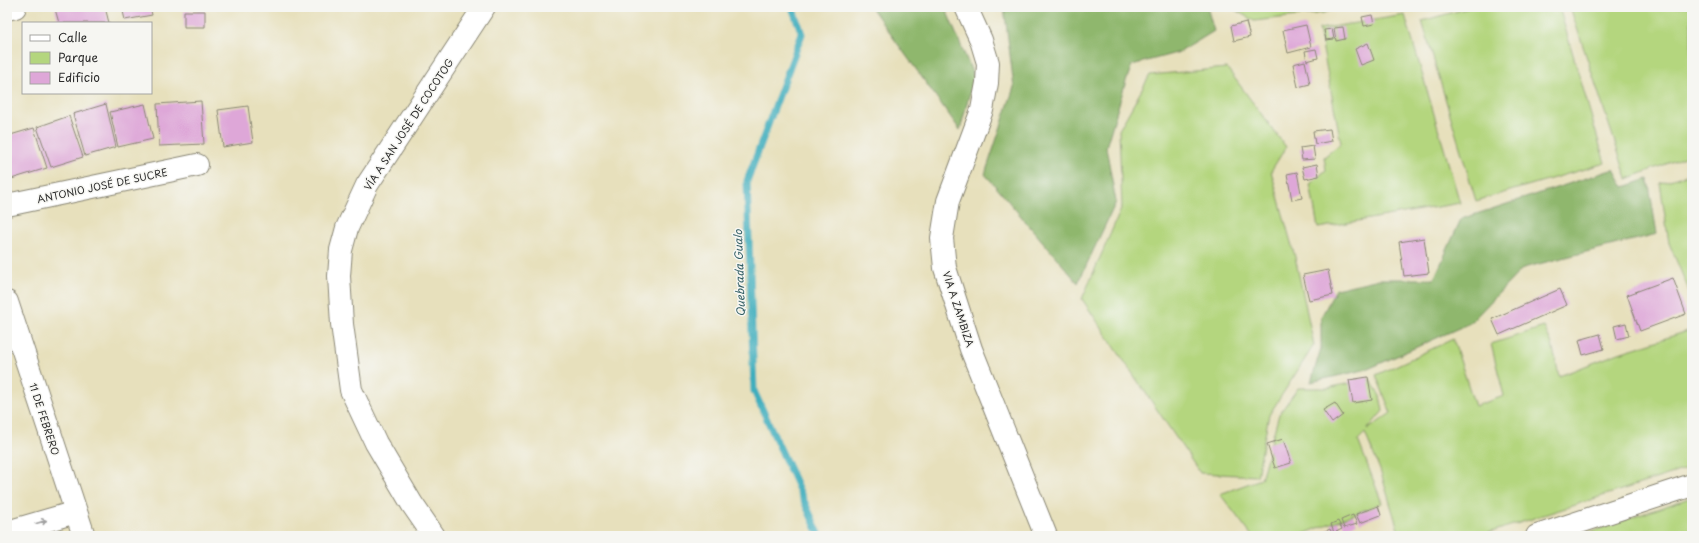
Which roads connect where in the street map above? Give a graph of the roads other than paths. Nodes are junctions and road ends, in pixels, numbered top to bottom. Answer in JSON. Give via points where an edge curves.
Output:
{"nodes":[{"id":1,"x":15,"y":7,"type":"edge"},
{"id":2,"x":484,"y":7,"type":"edge"},
{"id":3,"x":966,"y":7,"type":"edge"},
{"id":4,"x":7,"y":9,"type":"edge"},
{"id":5,"x":197,"y":165,"type":"dead end"},
{"id":6,"x":7,"y":205,"type":"edge"},
{"id":7,"x":7,"y":302,"type":"edge"},
{"id":8,"x":1692,"y":485,"type":"edge"},
{"id":9,"x":76,"y":512,"type":"junction"},
{"id":10,"x":7,"y":532,"type":"edge"},
{"id":11,"x":84,"y":536,"type":"edge"},
{"id":12,"x":434,"y":536,"type":"edge"},
{"id":13,"x":1046,"y":536,"type":"edge"},
{"id":14,"x":1537,"y":536,"type":"edge"}],
"edges":[{"from":1,"to":4,"type":"street"},
{"from":2,"to":12,"type":"street","name":"VÍA A SAN JOSÉ DE COCOTOG","via":[[367,185],[347,228],[341,250],[339,276],[342,324],[351,390],[376,443]]},
{"from":3,"to":13,"type":"street","name":"VIA A ZAMBIZA","via":[[988,63],[982,110],[948,201],[942,238],[945,268],[971,349]]},
{"from":5,"to":6,"type":"street","name":"ANTONIO JOSÉ DE SUCRE"},
{"from":7,"to":9,"type":"street","name":"11 DE FEBRERO"},
{"from":8,"to":14,"type":"street"},
{"from":10,"to":9,"type":"street","one_way":true},
{"from":9,"to":11,"type":"street","name":"11 DE FEBRERO"}]}
